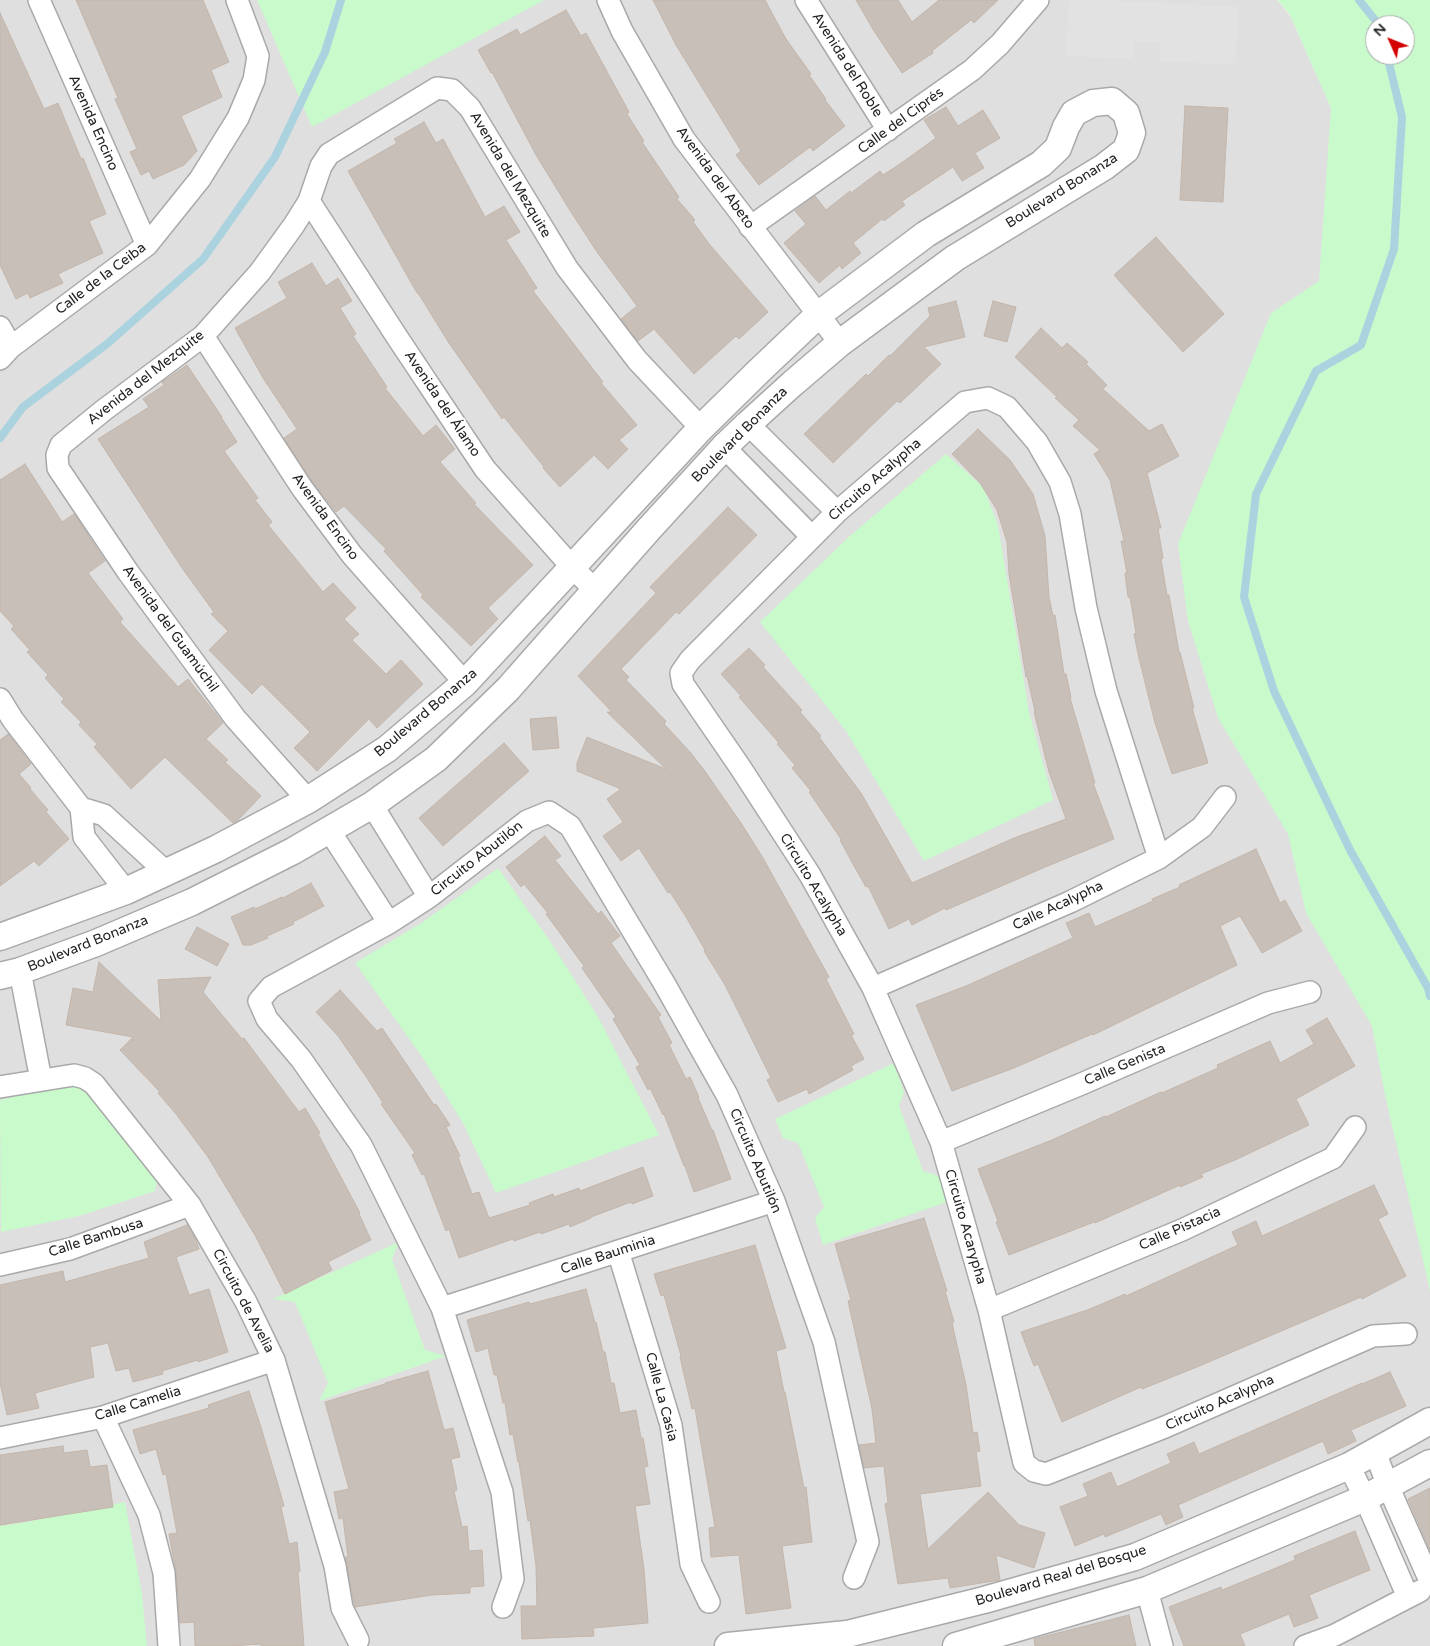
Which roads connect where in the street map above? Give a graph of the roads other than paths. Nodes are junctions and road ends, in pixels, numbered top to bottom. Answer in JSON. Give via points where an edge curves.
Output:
{"nodes":[{"id":1,"x":39,"y":0,"type":"edge"},
{"id":2,"x":237,"y":0,"type":"edge"},
{"id":3,"x":608,"y":0,"type":"edge"},
{"id":4,"x":806,"y":0,"type":"edge"},
{"id":5,"x":1038,"y":0,"type":"edge"},
{"id":6,"x":888,"y":130,"type":"junction"},
{"id":7,"x":308,"y":201,"type":"junction"},
{"id":8,"x":750,"y":228,"type":"junction"},
{"id":9,"x":147,"y":245,"type":"junction"},
{"id":10,"x":818,"y":315,"type":"junction"},
{"id":11,"x":0,"y":327,"type":"edge"},
{"id":12,"x":203,"y":336,"type":"junction"},
{"id":13,"x":840,"y":344,"type":"junction"},
{"id":14,"x":5,"y":353,"type":"edge"},
{"id":15,"x":748,"y":424,"type":"junction"},
{"id":16,"x":701,"y":428,"type":"junction"},
{"id":17,"x":61,"y":445,"type":"joint"},
{"id":18,"x":724,"y":447,"type":"junction"},
{"id":19,"x":837,"y":512,"type":"junction"},
{"id":20,"x":811,"y":536,"type":"junction"},
{"id":21,"x":572,"y":566,"type":"junction"},
{"id":22,"x":596,"y":591,"type":"junction"},
{"id":23,"x":465,"y":683,"type":"junction"},
{"id":24,"x":0,"y":699,"type":"edge"},
{"id":25,"x":1225,"y":797,"type":"dead end"},
{"id":26,"x":308,"y":800,"type":"junction"},
{"id":27,"x":372,"y":805,"type":"junction"},
{"id":28,"x":81,"y":808,"type":"junction"},
{"id":29,"x":330,"y":830,"type":"junction"},
{"id":30,"x":1159,"y":858,"type":"junction"},
{"id":31,"x":166,"y":872,"type":"junction"},
{"id":32,"x":126,"y":891,"type":"junction"},
{"id":33,"x":429,"y":897,"type":"junction"},
{"id":34,"x":389,"y":923,"type":"junction"},
{"id":35,"x":0,"y":937,"type":"edge"},
{"id":36,"x":10,"y":974,"type":"edge"},
{"id":37,"x":873,"y":988,"type":"junction"},
{"id":38,"x":1310,"y":992,"type":"dead end"},
{"id":39,"x":41,"y":1080,"type":"junction"},
{"id":40,"x":1,"y":1084,"type":"edge"},
{"id":41,"x":1356,"y":1127,"type":"dead end"},
{"id":42,"x":941,"y":1142,"type":"junction"},
{"id":43,"x":774,"y":1201,"type":"junction"},
{"id":44,"x":190,"y":1205,"type":"junction"},
{"id":45,"x":618,"y":1251,"type":"junction"},
{"id":46,"x":0,"y":1265,"type":"edge"},
{"id":47,"x":442,"y":1308,"type":"junction"},
{"id":48,"x":989,"y":1310,"type":"junction"},
{"id":49,"x":1406,"y":1334,"type":"dead end"},
{"id":50,"x":274,"y":1360,"type":"junction"},
{"id":51,"x":103,"y":1416,"type":"junction"},
{"id":52,"x":1430,"y":1421,"type":"edge"},
{"id":53,"x":0,"y":1438,"type":"edge"},
{"id":54,"x":1375,"y":1452,"type":"junction"},
{"id":55,"x":1430,"y":1463,"type":"edge"},
{"id":56,"x":1349,"y":1466,"type":"junction"},
{"id":57,"x":1034,"y":1471,"type":"joint"},
{"id":58,"x":1388,"y":1486,"type":"junction"},
{"id":59,"x":1365,"y":1498,"type":"junction"},
{"id":60,"x":854,"y":1578,"type":"dead end"},
{"id":61,"x":1430,"y":1581,"type":"edge"},
{"id":62,"x":1430,"y":1586,"type":"edge"},
{"id":63,"x":1147,"y":1590,"type":"junction"},
{"id":64,"x":1408,"y":1598,"type":"junction"},
{"id":65,"x":709,"y":1602,"type":"dead end"},
{"id":66,"x":503,"y":1607,"type":"dead end"},
{"id":67,"x":358,"y":1640,"type":"dead end"},
{"id":68,"x":1336,"y":1641,"type":"edge"},
{"id":69,"x":169,"y":1646,"type":"edge"},
{"id":70,"x":728,"y":1646,"type":"edge"},
{"id":71,"x":956,"y":1646,"type":"edge"},
{"id":72,"x":1162,"y":1646,"type":"edge"},
{"id":73,"x":1305,"y":1646,"type":"edge"}],
"edges":[{"from":1,"to":9,"type":"street","name":"Avenida Encino"},
{"from":2,"to":9,"type":"street","name":"Calle de la Ceiba","via":[[258,56],[254,80],[238,118],[200,179]]},
{"from":3,"to":8,"type":"street","name":"Avenida del Abeto","via":[[622,31],[684,139]]},
{"from":4,"to":6,"type":"street","name":"Avenida del Roble"},
{"from":5,"to":6,"type":"street","name":"Calle del Ciprés","via":[[1000,44],[972,70]]},
{"from":6,"to":8,"type":"street","name":"Calle del Ciprés"},
{"from":7,"to":12,"type":"street","name":"Avenida del Mezquite","via":[[260,272]]},
{"from":7,"to":16,"type":"street","name":"Avenida del Mezquite","via":[[329,154],[437,88],[452,90],[470,108],[567,268],[637,360]]},
{"from":7,"to":21,"type":"street","name":"Avenida del Álamo","via":[[485,469]]},
{"from":8,"to":10,"type":"street","name":"Avenida del Abeto"},
{"from":9,"to":14,"type":"street","name":"Calle de la Ceiba"},
{"from":10,"to":13,"type":"street","name":"Avenida del Abeto"},
{"from":10,"to":13,"type":"street","name":"Boulevard Bonanza","via":[[926,234],[1041,164],[1058,148],[1074,113],[1093,103],[1112,101],[1126,112],[1132,133],[1126,150],[1104,167],[955,258]]},
{"from":10,"to":16,"type":"street","name":"Boulevard Bonanza"},
{"from":11,"to":14,"type":"street"},
{"from":12,"to":17,"type":"street","name":"Avenida del Mezquite"},
{"from":12,"to":23,"type":"street","name":"Avenida Encino","via":[[302,488],[352,555]]},
{"from":13,"to":15,"type":"street","name":"Boulevard Bonanza"},
{"from":15,"to":18,"type":"street","name":"Boulevard Bonanza"},
{"from":15,"to":19,"type":"street"},
{"from":16,"to":21,"type":"street","name":"Boulevard Bonanza"},
{"from":17,"to":26,"type":"street","name":"Avenida del Guamúchil","via":[[57,455],[58,468],[128,572],[235,718]]},
{"from":18,"to":20,"type":"street"},
{"from":18,"to":22,"type":"street","name":"Boulevard Bonanza"},
{"from":19,"to":20,"type":"street","name":"Circuito Acalypha"},
{"from":19,"to":30,"type":"street","name":"Circuito Acalypha","via":[[965,402],[988,398],[1007,407],[1037,442],[1060,482],[1070,514],[1086,608],[1106,691]]},
{"from":20,"to":37,"type":"street","name":"Circuito Acalypha","via":[[681,673],[683,684],[810,875]]},
{"from":21,"to":22,"type":"street","name":"Avenida del Álamo"},
{"from":21,"to":23,"type":"street","name":"Boulevard Bonanza"},
{"from":22,"to":27,"type":"street","name":"Boulevard Bonanza","via":[[472,725],[436,759]]},
{"from":23,"to":26,"type":"street","name":"Boulevard Bonanza","via":[[387,749]]},
{"from":24,"to":28,"type":"street"},
{"from":25,"to":30,"type":"street","name":"Calle Acalypha","via":[[1202,827]]},
{"from":26,"to":31,"type":"street","name":"Boulevard Bonanza"},
{"from":27,"to":29,"type":"street","name":"Boulevard Bonanza"},
{"from":27,"to":33,"type":"street"},
{"from":28,"to":31,"type":"street","via":[[104,815]]},
{"from":28,"to":32,"type":"street","via":[[84,836]]},
{"from":29,"to":34,"type":"street"},
{"from":29,"to":36,"type":"street","name":"Boulevard Bonanza","via":[[192,902],[96,943]]},
{"from":30,"to":37,"type":"street","name":"Calle Acalypha","via":[[1070,902]]},
{"from":31,"to":32,"type":"street","name":"Boulevard Bonanza"},
{"from":32,"to":35,"type":"street","name":"Boulevard Bonanza"},
{"from":33,"to":34,"type":"street","name":"Circuito Abutilón"},
{"from":33,"to":43,"type":"street","name":"Circuito Abutilón","via":[[526,821],[549,812],[570,826],[727,1095]]},
{"from":34,"to":47,"type":"street","name":"Circuito Abutilón","via":[[271,987],[259,1001],[267,1019],[301,1059],[361,1146]]},
{"from":36,"to":39,"type":"street"},
{"from":37,"to":42,"type":"street","name":"Circuito Acarypha"},
{"from":38,"to":42,"type":"street","name":"Calle Genista","via":[[1268,1003]]},
{"from":39,"to":40,"type":"street","name":"Circuito de Avelia"},
{"from":39,"to":44,"type":"street","name":"Circuito de Avelia","via":[[74,1075],[94,1084]]},
{"from":41,"to":48,"type":"street","name":"Calle Pistacia","via":[[1333,1158],[1182,1230]]},
{"from":42,"to":48,"type":"street","name":"Circuito Acarypha"},
{"from":43,"to":45,"type":"street","name":"Calle Bauminia"},
{"from":43,"to":60,"type":"street","name":"Circuito Abutilón","via":[[824,1342],[868,1542]]},
{"from":44,"to":46,"type":"street","name":"Calle Bambusa","via":[[70,1249]]},
{"from":44,"to":50,"type":"street","name":"Circuito de Avelia","via":[[246,1302]]},
{"from":45,"to":47,"type":"street","name":"Calle Bauminia"},
{"from":45,"to":65,"type":"street","name":"Calle La Casia","via":[[671,1425],[691,1564]]},
{"from":47,"to":66,"type":"street","name":"Circuito Abutilón","via":[[502,1492],[513,1579]]},
{"from":48,"to":57,"type":"street","name":"Circuito Acarypha","via":[[1024,1463]]},
{"from":49,"to":57,"type":"street","name":"Circuito Acalypha","via":[[1373,1336],[1165,1427],[1046,1474]]},
{"from":50,"to":51,"type":"street","name":"Calle Camelia"},
{"from":50,"to":67,"type":"street","name":"Circuito de Avelia","via":[[335,1566],[342,1608]]},
{"from":51,"to":53,"type":"street","name":"Calle Camelia"},
{"from":51,"to":69,"type":"street","via":[[149,1515],[164,1573]]},
{"from":52,"to":54,"type":"street","name":"Boulevard Real del Bosque"},
{"from":54,"to":56,"type":"street","name":"Boulevard Real del Bosque"},
{"from":54,"to":58,"type":"street"},
{"from":55,"to":58,"type":"street"},
{"from":56,"to":59,"type":"street"},
{"from":56,"to":70,"type":"street","name":"Boulevard Real del Bosque","via":[[1135,1557],[848,1634]]},
{"from":58,"to":59,"type":"street"},
{"from":58,"to":61,"type":"street"},
{"from":59,"to":63,"type":"street"},
{"from":59,"to":64,"type":"street"},
{"from":62,"to":64,"type":"street"},
{"from":63,"to":71,"type":"street"},
{"from":63,"to":72,"type":"street"},
{"from":64,"to":68,"type":"street"},
{"from":68,"to":73,"type":"street"}]}
